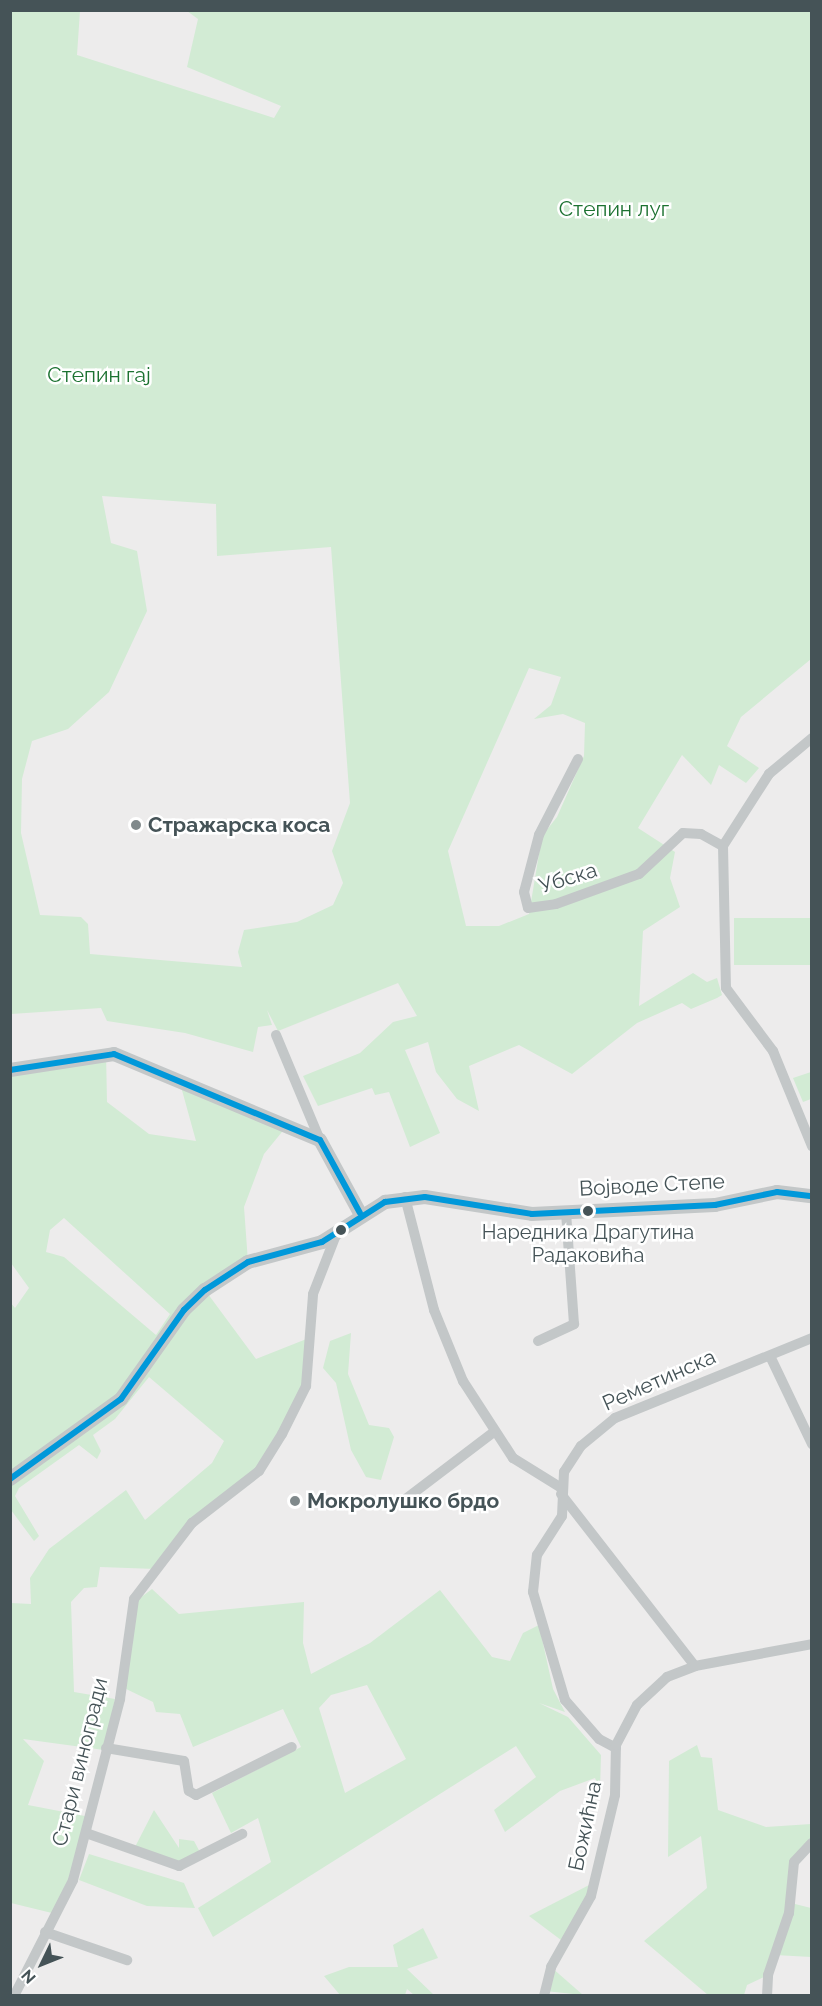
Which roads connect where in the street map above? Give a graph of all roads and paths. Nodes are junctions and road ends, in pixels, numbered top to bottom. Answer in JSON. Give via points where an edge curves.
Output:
{"nodes":[{"id":1,"x":812,"y":738,"type":"edge"},
{"id":2,"x":578,"y":759,"type":"dead end"},
{"id":3,"x":723,"y":846,"type":"junction"},
{"id":4,"x":276,"y":1035,"type":"dead end"},
{"id":5,"x":10,"y":1070,"type":"edge"},
{"id":6,"x":320,"y":1140,"type":"junction"},
{"id":7,"x":812,"y":1146,"type":"edge"},
{"id":8,"x":812,"y":1196,"type":"edge"},
{"id":9,"x":405,"y":1197,"type":"junction"},
{"id":10,"x":566,"y":1212,"type":"junction"},
{"id":11,"x":360,"y":1213,"type":"junction"},
{"id":12,"x":338,"y":1232,"type":"junction"},
{"id":13,"x":812,"y":1338,"type":"edge"},
{"id":14,"x":538,"y":1341,"type":"dead end"},
{"id":15,"x":770,"y":1356,"type":"junction"},
{"id":16,"x":494,"y":1432,"type":"junction"},
{"id":17,"x":812,"y":1443,"type":"edge"},
{"id":18,"x":10,"y":1479,"type":"edge"},
{"id":19,"x":560,"y":1490,"type":"junction"},
{"id":20,"x":403,"y":1502,"type":"dead end"},
{"id":21,"x":812,"y":1644,"type":"edge"},
{"id":22,"x":694,"y":1666,"type":"junction"},
{"id":23,"x":292,"y":1747,"type":"dead end"},
{"id":24,"x":106,"y":1748,"type":"junction"},
{"id":25,"x":616,"y":1749,"type":"junction"},
{"id":26,"x":86,"y":1833,"type":"junction"},
{"id":27,"x":242,"y":1834,"type":"dead end"},
{"id":28,"x":812,"y":1843,"type":"edge"},
{"id":29,"x":45,"y":1932,"type":"junction"},
{"id":30,"x":127,"y":1960,"type":"dead end"},
{"id":31,"x":14,"y":1995,"type":"edge"},
{"id":32,"x":544,"y":1995,"type":"edge"},
{"id":33,"x":766,"y":1995,"type":"edge"}],
"edges":[{"from":1,"to":3,"type":"street","via":[[769,774]]},
{"from":2,"to":3,"type":"street","name":"Убска","via":[[539,835],[524,892],[528,908],[556,904],[632,878],[683,833],[701,834]]},
{"from":3,"to":7,"type":"street","via":[[726,988],[772,1051]]},
{"from":4,"to":6,"type":"street"},
{"from":5,"to":6,"type":"street","via":[[106,1052]]},
{"from":6,"to":11,"type":"street"},
{"from":8,"to":10,"type":"street","name":"Војводе Степе","via":[[777,1192],[715,1205]]},
{"from":9,"to":10,"type":"street","name":"Војводе Степе","via":[[515,1214]]},
{"from":9,"to":11,"type":"street","name":"Војводе Степе"},
{"from":9,"to":16,"type":"street","via":[[448,1350]]},
{"from":10,"to":14,"type":"street","name":"Војводе Степе","via":[[573,1324]]},
{"from":11,"to":12,"type":"street","name":"Стари виногради"},
{"from":12,"to":18,"type":"street","via":[[248,1262],[205,1290],[184,1310],[121,1399]]},
{"from":12,"to":24,"type":"street","name":"Стари виногради","via":[[312,1294],[306,1386],[282,1434],[259,1471],[192,1523],[134,1599],[120,1698]]},
{"from":13,"to":15,"type":"street","name":"Реметинска"},
{"from":15,"to":17,"type":"street"},
{"from":15,"to":19,"type":"street","name":"Реметинска","via":[[604,1425],[577,1451]]},
{"from":16,"to":19,"type":"street","via":[[520,1466]]},
{"from":16,"to":20,"type":"street"},
{"from":19,"to":22,"type":"street"},
{"from":19,"to":25,"type":"street","name":"Реметинска","via":[[562,1516],[537,1555],[533,1592],[565,1700],[599,1738]]},
{"from":21,"to":22,"type":"street","name":"Божићна"},
{"from":22,"to":25,"type":"street","name":"Божићна","via":[[667,1677],[645,1695],[623,1727]]},
{"from":23,"to":24,"type":"street","via":[[196,1795],[189,1791],[184,1761]]},
{"from":24,"to":26,"type":"street","name":"Стари виногради"},
{"from":25,"to":32,"type":"street","name":"Божићна","via":[[615,1796],[591,1896],[551,1967]]},
{"from":26,"to":27,"type":"street","via":[[179,1866]]},
{"from":26,"to":29,"type":"street","name":"Стари виногради","via":[[72,1884]]},
{"from":28,"to":33,"type":"street","via":[[794,1862],[789,1913]]},
{"from":29,"to":30,"type":"street"},
{"from":29,"to":31,"type":"street","name":"Стари виногради"}]}
